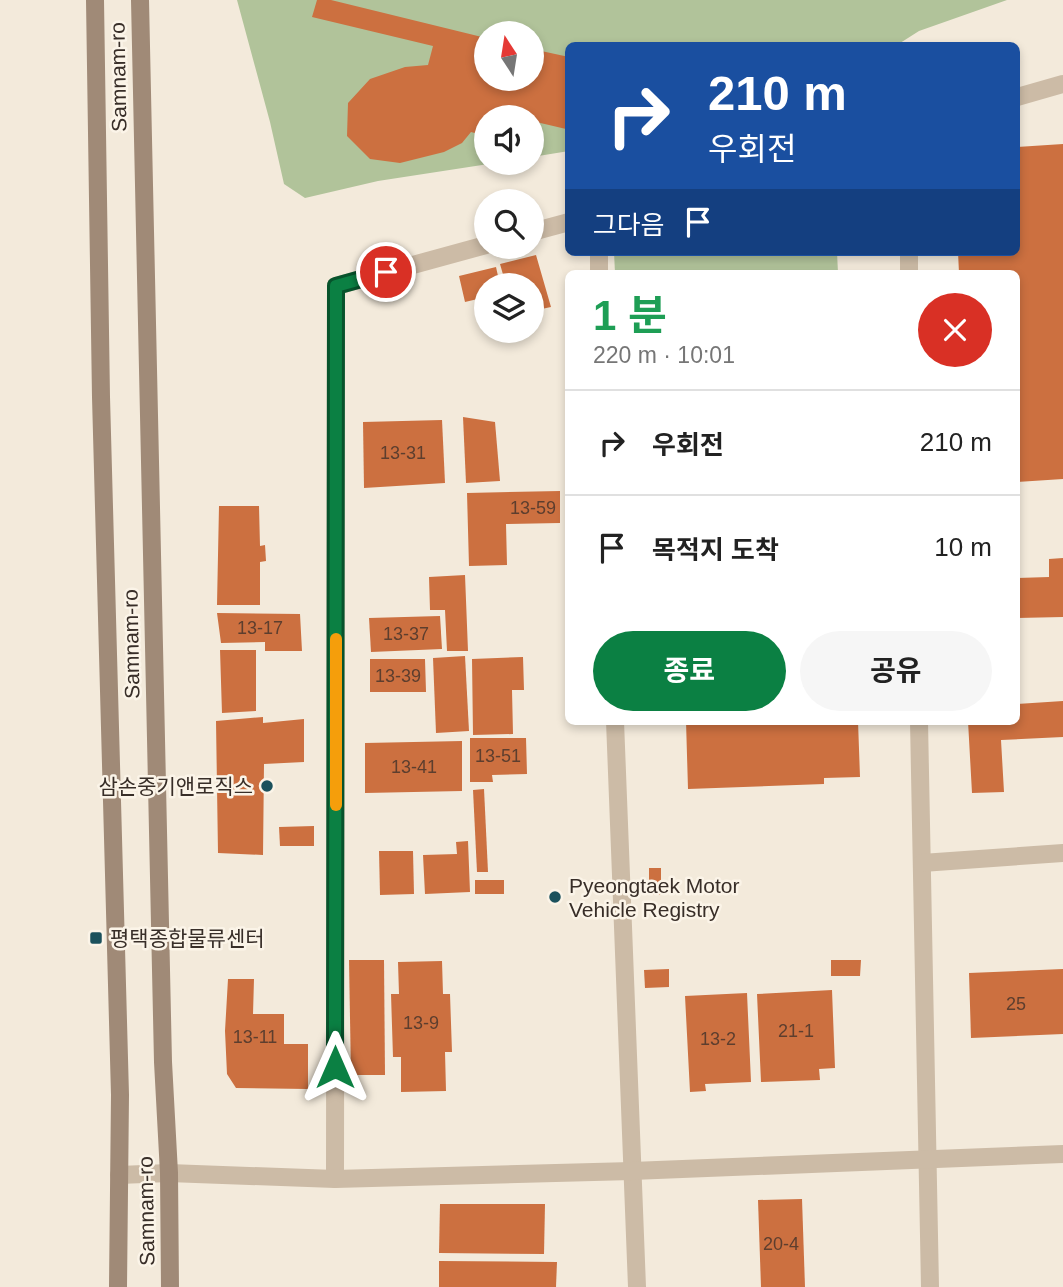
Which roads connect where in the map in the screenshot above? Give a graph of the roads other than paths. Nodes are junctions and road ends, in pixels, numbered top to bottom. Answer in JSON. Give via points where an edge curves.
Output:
{"nodes":[{"id":1,"x":95,"y":0,"type":"edge"},
{"id":2,"x":139,"y":0,"type":"edge"},
{"id":3,"x":1063,"y":84,"type":"edge"},
{"id":4,"x":1020,"y":96,"type":"edge"},
{"id":5,"x":565,"y":223,"type":"edge"},
{"id":6,"x":544,"y":229,"type":"edge"},
{"id":7,"x":474,"y":248,"type":"edge"},
{"id":8,"x":615,"y":725,"type":"edge"},
{"id":9,"x":919,"y":725,"type":"edge"},
{"id":10,"x":1063,"y":852,"type":"edge"},
{"id":11,"x":922,"y":863,"type":"junction"},
{"id":12,"x":1063,"y":1154,"type":"edge"},
{"id":13,"x":928,"y":1158,"type":"junction"},
{"id":14,"x":632,"y":1171,"type":"junction"},
{"id":15,"x":169,"y":1173,"type":"junction"},
{"id":16,"x":119,"y":1175,"type":"junction"},
{"id":17,"x":335,"y":1179,"type":"junction"},
{"id":18,"x":118,"y":1287,"type":"edge"},
{"id":19,"x":170,"y":1287,"type":"edge"},
{"id":20,"x":637,"y":1287,"type":"edge"},
{"id":21,"x":930,"y":1287,"type":"edge"}],
"edges":[{"from":1,"to":16,"type":"main road","name":"Samnam-ro"},
{"from":2,"to":15,"type":"main road","name":"Samnam-ro"},
{"from":3,"to":4,"type":"street"},
{"from":5,"to":6,"type":"street"},
{"from":7,"to":17,"type":"street","via":[[336,286]]},
{"from":8,"to":14,"type":"street"},
{"from":9,"to":11,"type":"street"},
{"from":10,"to":11,"type":"street"},
{"from":11,"to":13,"type":"street"},
{"from":12,"to":13,"type":"street"},
{"from":13,"to":14,"type":"street"},
{"from":13,"to":21,"type":"street"},
{"from":14,"to":17,"type":"street"},
{"from":14,"to":20,"type":"street"},
{"from":15,"to":16,"type":"street"},
{"from":15,"to":17,"type":"street"},
{"from":15,"to":19,"type":"main road","name":"Samnam-ro"},
{"from":16,"to":18,"type":"main road","name":"Samnam-ro"}]}
